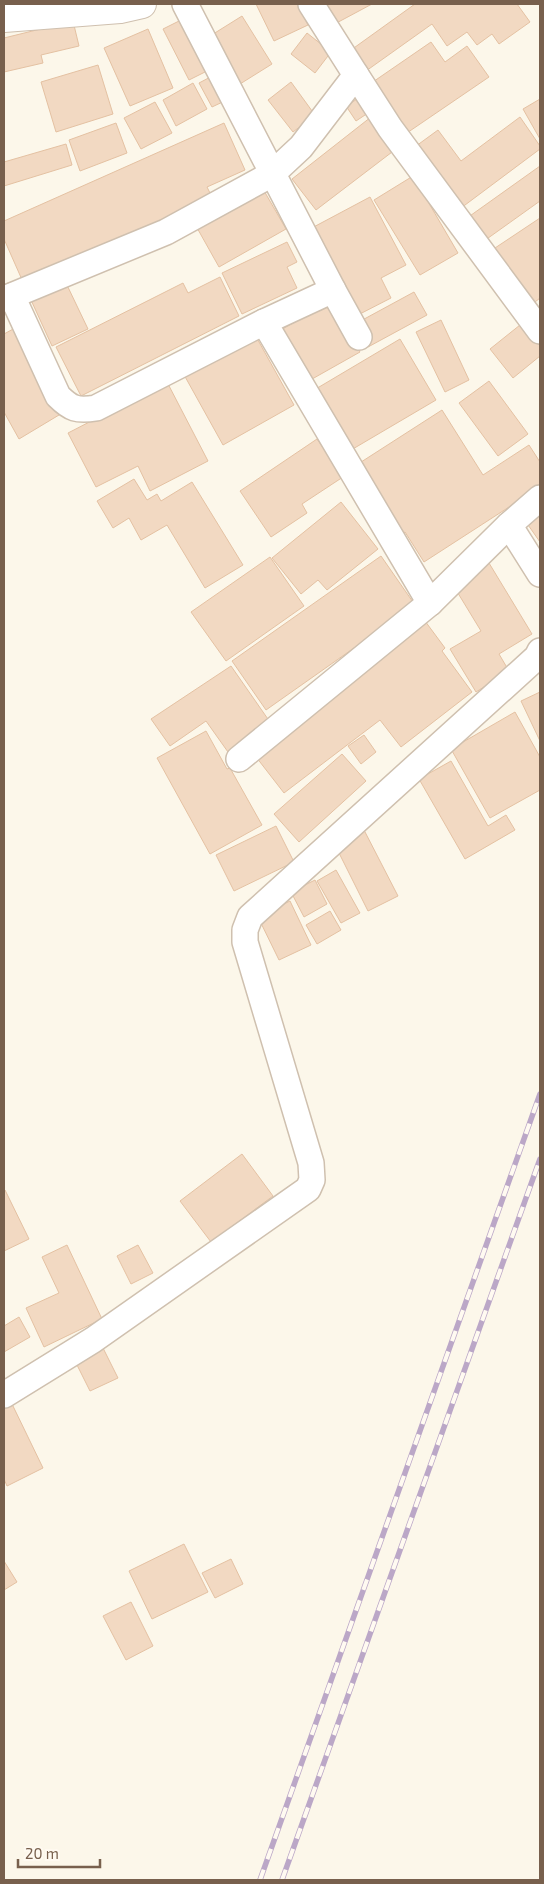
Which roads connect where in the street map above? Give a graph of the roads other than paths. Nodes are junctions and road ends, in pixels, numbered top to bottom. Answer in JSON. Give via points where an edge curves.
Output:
{"nodes":[{"id":1,"x":142,"y":4,"type":"edge"},
{"id":2,"x":185,"y":4,"type":"edge"},
{"id":3,"x":312,"y":4,"type":"edge"},
{"id":4,"x":4,"y":18,"type":"edge"},
{"id":5,"x":356,"y":75,"type":"junction"},
{"id":6,"x":272,"y":174,"type":"junction"},
{"id":7,"x":333,"y":290,"type":"junction"},
{"id":8,"x":8,"y":298,"type":"edge"},
{"id":9,"x":264,"y":322,"type":"junction"},
{"id":10,"x":540,"y":331,"type":"edge"},
{"id":11,"x":359,"y":337,"type":"dead end"},
{"id":12,"x":540,"y":498,"type":"edge"},
{"id":13,"x":509,"y":525,"type":"junction"},
{"id":14,"x":540,"y":574,"type":"edge"},
{"id":15,"x":430,"y":603,"type":"junction"},
{"id":16,"x":540,"y":651,"type":"edge"},
{"id":17,"x":238,"y":759,"type":"dead end"},
{"id":18,"x":4,"y":1395,"type":"edge"}],
"edges":[{"from":1,"to":4,"type":"street","via":[[120,9]]},
{"from":2,"to":6,"type":"street"},
{"from":3,"to":5,"type":"street"},
{"from":5,"to":6,"type":"street","via":[[302,147]]},
{"from":5,"to":10,"type":"street","via":[[390,128]]},
{"from":6,"to":7,"type":"street"},
{"from":6,"to":8,"type":"street","via":[[166,232]]},
{"from":7,"to":9,"type":"street"},
{"from":7,"to":11,"type":"street"},
{"from":8,"to":9,"type":"street","via":[[58,396],[67,405],[83,410],[96,408]]},
{"from":9,"to":15,"type":"street"},
{"from":12,"to":13,"type":"street"},
{"from":13,"to":14,"type":"street"},
{"from":13,"to":15,"type":"street"},
{"from":15,"to":17,"type":"street"},
{"from":16,"to":18,"type":"street","via":[[250,917],[245,942],[311,1163],[312,1180],[308,1189],[93,1340]]}]}
